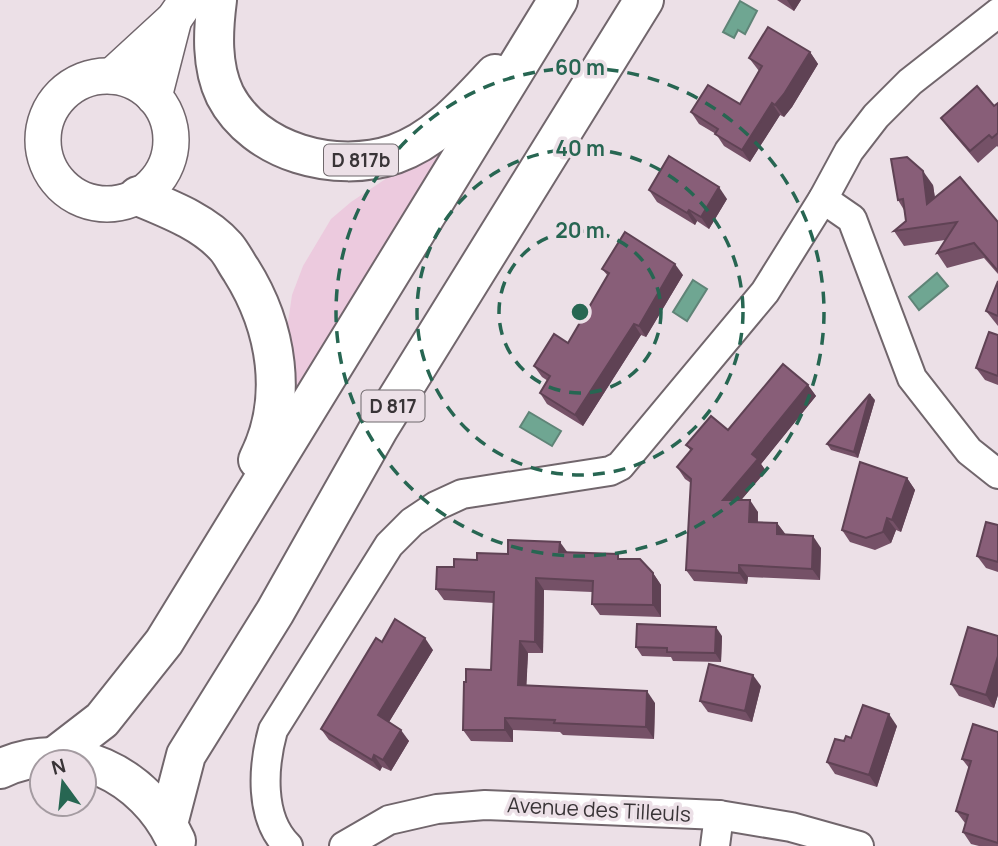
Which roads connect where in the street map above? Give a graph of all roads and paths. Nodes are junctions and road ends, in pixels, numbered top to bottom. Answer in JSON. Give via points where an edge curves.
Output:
{"nodes":[{"id":1,"x":217,"y":0,"type":"edge"},
{"id":2,"x":551,"y":0,"type":"edge"},
{"id":3,"x":558,"y":0,"type":"edge"},
{"id":4,"x":644,"y":0,"type":"edge"},
{"id":5,"x":180,"y":10,"type":"edge"},
{"id":6,"x":998,"y":13,"type":"edge"},
{"id":7,"x":112,"y":76,"type":"junction"},
{"id":8,"x":154,"y":97,"type":"junction"},
{"id":9,"x":138,"y":196,"type":"junction"},
{"id":10,"x":822,"y":199,"type":"junction"},
{"id":11,"x":998,"y":474,"type":"edge"},
{"id":12,"x":164,"y":642,"type":"junction"},
{"id":13,"x":66,"y":748,"type":"edge"},
{"id":14,"x":28,"y":760,"type":"edge"},
{"id":15,"x":98,"y":767,"type":"edge"},
{"id":16,"x":0,"y":769,"type":"edge"},
{"id":17,"x":719,"y":815,"type":"junction"},
{"id":18,"x":176,"y":840,"type":"edge"},
{"id":19,"x":288,"y":846,"type":"edge"},
{"id":20,"x":344,"y":846,"type":"edge"},
{"id":21,"x":715,"y":846,"type":"edge"},
{"id":22,"x":859,"y":846,"type":"edge"}],
"edges":[{"from":1,"to":2,"type":"main road","number":"D 817b","via":[[213,29],[216,66],[225,95],[242,118],[267,139],[296,154],[361,160],[394,154],[440,129],[496,74]]},
{"from":3,"to":12,"type":"main road","number":"D 817"},
{"from":4,"to":18,"type":"main road","number":"D 817","via":[[379,428],[275,612],[186,755]]},
{"from":5,"to":7,"type":"street"},
{"from":5,"to":8,"type":"street"},
{"from":6,"to":10,"type":"street","via":[[910,82],[876,116],[849,151]]},
{"from":7,"to":8,"type":"street","via":[[142,86]]},
{"from":7,"to":9,"type":"street","via":[[79,82],[54,104],[44,129],[44,156],[60,184],[79,198],[109,204]]},
{"from":8,"to":9,"type":"street","via":[[165,113],[170,150],[154,184]]},
{"from":9,"to":12,"type":"main road","via":[[190,219],[226,247],[263,312],[275,357],[276,402],[266,444]]},
{"from":10,"to":11,"type":"street","via":[[852,219],[912,378],[969,451]]},
{"from":10,"to":19,"type":"street","via":[[765,292],[620,466],[462,494],[412,522],[389,545],[274,730],[267,751],[268,804],[280,838]]},
{"from":12,"to":13,"type":"main road","number":"D 817","via":[[102,720]]},
{"from":14,"to":16,"type":"main road","number":"D 817"},
{"from":15,"to":18,"type":"main road","number":"D 817","via":[[125,779],[157,807]]},
{"from":17,"to":20,"type":"street","name":"Avenue des Tilleuls","via":[[485,805],[389,820]]},
{"from":17,"to":21,"type":"street"},
{"from":17,"to":22,"type":"street","name":"Avenue des Tilleuls","via":[[791,827]]}]}
